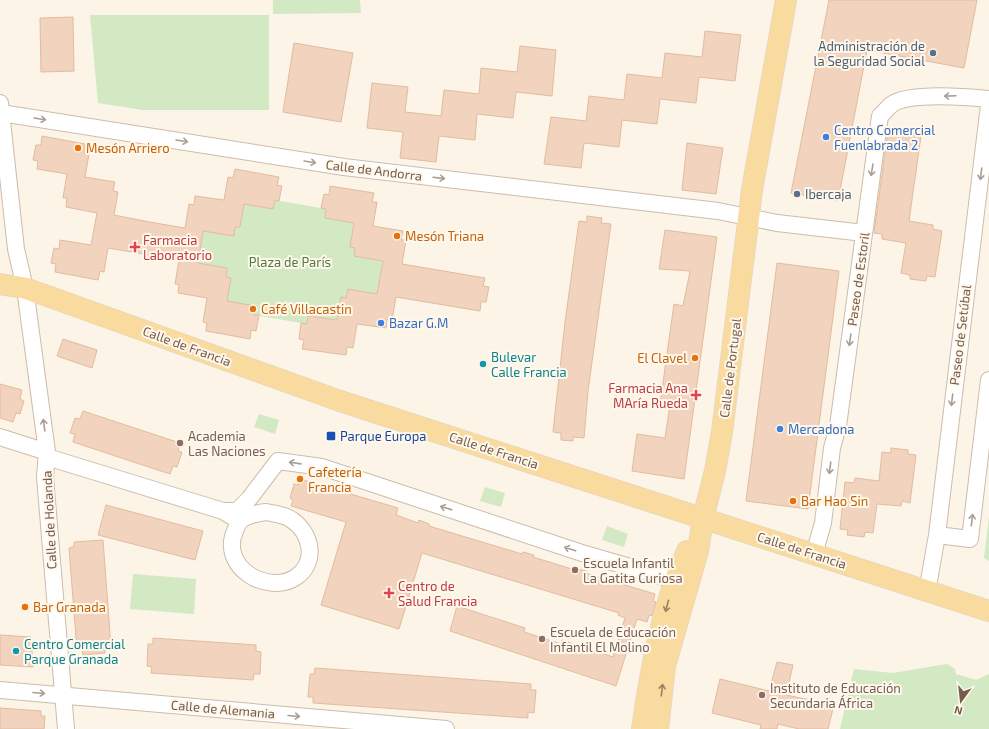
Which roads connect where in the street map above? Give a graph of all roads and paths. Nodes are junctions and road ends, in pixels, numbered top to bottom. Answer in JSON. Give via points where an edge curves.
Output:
{"nodes":[{"id":1,"x":786,"y":0,"type":"edge"},
{"id":2,"x":989,"y":99,"type":"edge"},
{"id":3,"x":989,"y":105,"type":"edge"},
{"id":4,"x":1,"y":108,"type":"edge"},
{"id":5,"x":987,"y":138,"type":"edge"},
{"id":6,"x":748,"y":217,"type":"junction"},
{"id":7,"x":864,"y":233,"type":"junction"},
{"id":8,"x":0,"y":284,"type":"edge"},
{"id":9,"x":25,"y":288,"type":"junction"},
{"id":10,"x":989,"y":380,"type":"edge"},
{"id":11,"x":0,"y":436,"type":"edge"},
{"id":12,"x":47,"y":454,"type":"junction"},
{"id":13,"x":223,"y":511,"type":"junction"},
{"id":14,"x":703,"y":518,"type":"junction"},
{"id":15,"x":240,"y":521,"type":"junction"},
{"id":16,"x":936,"y":535,"type":"junction"},
{"id":17,"x":814,"y":554,"type":"junction"},
{"id":18,"x":674,"y":580,"type":"junction"},
{"id":19,"x":927,"y":592,"type":"junction"},
{"id":20,"x":989,"y":611,"type":"edge"},
{"id":21,"x":0,"y":690,"type":"edge"},
{"id":22,"x":63,"y":695,"type":"junction"},
{"id":23,"x":66,"y":729,"type":"edge"},
{"id":24,"x":446,"y":729,"type":"edge"},
{"id":25,"x":642,"y":729,"type":"edge"},
{"id":26,"x":658,"y":729,"type":"edge"}],
"edges":[{"from":1,"to":6,"type":"main road","name":"Calle de Portugal"},
{"from":2,"to":7,"type":"street","name":"Paseo de Estoril","one_way":true,"via":[[955,96],[906,99],[892,104],[880,116]]},
{"from":3,"to":5,"type":"street","name":"Paseo de Setúbal"},
{"from":4,"to":6,"type":"street","name":"Calle de Andorra","one_way":true,"via":[[344,167],[718,211]]},
{"from":4,"to":9,"type":"street","name":"Calle de Holanda","via":[[16,249]]},
{"from":5,"to":16,"type":"street","name":"Paseo de Setúbal","one_way":true},
{"from":6,"to":7,"type":"street"},
{"from":6,"to":14,"type":"main road","name":"Calle de Portugal","via":[[722,432]]},
{"from":7,"to":17,"type":"street","name":"Paseo de Estoril","one_way":true,"via":[[823,523]]},
{"from":8,"to":9,"type":"main road","name":"Calle de Francia"},
{"from":12,"to":9,"type":"street","name":"Calle de Holanda","one_way":true},
{"from":9,"to":14,"type":"main road","name":"Calle de Francia","via":[[340,401]]},
{"from":16,"to":10,"type":"street","one_way":true,"via":[[970,540]]},
{"from":11,"to":12,"type":"street"},
{"from":12,"to":13,"type":"street"},
{"from":12,"to":22,"type":"street","name":"Calle de Holanda","via":[[45,477]]},
{"from":13,"to":15,"type":"street"},
{"from":18,"to":13,"type":"street","one_way":true,"via":[[563,547],[322,467],[278,461],[237,511]]},
{"from":14,"to":17,"type":"main road","name":"Calle de Francia"},
{"from":14,"to":18,"type":"main road"},
{"from":26,"to":14,"type":"main road","one_way":true,"via":[[666,666],[698,551]]},
{"from":15,"to":15,"type":"street","via":[[233,535],[232,546],[234,558],[240,568],[250,576],[272,583],[285,582],[298,576],[306,566],[310,552],[308,539],[302,527],[291,519],[266,512],[252,514]]},
{"from":16,"to":19,"type":"street","name":"Paseo de Setúbal"},
{"from":17,"to":19,"type":"main road","name":"Calle de Francia"},
{"from":18,"to":25,"type":"main road","one_way":true,"via":[[651,666]]},
{"from":19,"to":20,"type":"main road","name":"Calle de Francia"},
{"from":21,"to":22,"type":"street","name":"Calle de Alemania","one_way":true},
{"from":22,"to":23,"type":"street","name":"Calle de Holanda"},
{"from":22,"to":24,"type":"street","name":"Calle de Alemania","one_way":true}]}
